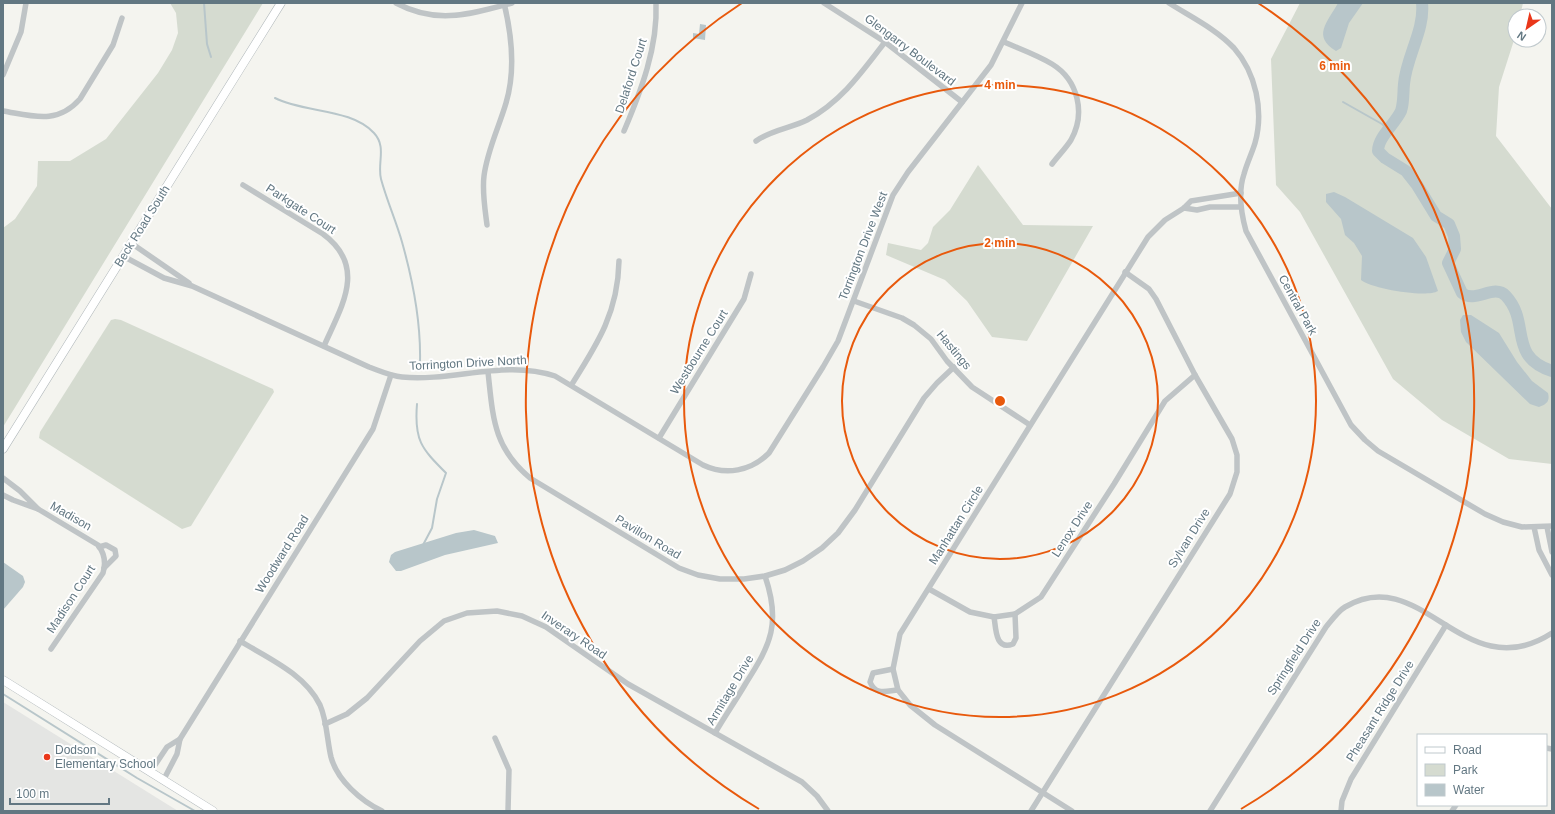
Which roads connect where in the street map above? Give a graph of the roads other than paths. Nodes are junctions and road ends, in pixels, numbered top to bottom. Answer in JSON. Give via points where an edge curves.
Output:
{"nodes":[{"id":1,"x":26,"y":3,"type":"edge"},
{"id":2,"x":281,"y":3,"type":"edge"},
{"id":3,"x":396,"y":3,"type":"edge"},
{"id":4,"x":512,"y":3,"type":"edge"},
{"id":5,"x":656,"y":3,"type":"edge"},
{"id":6,"x":824,"y":3,"type":"edge"},
{"id":7,"x":1022,"y":3,"type":"edge"},
{"id":8,"x":1169,"y":3,"type":"edge"},
{"id":9,"x":504,"y":4,"type":"edge"},
{"id":10,"x":122,"y":18,"type":"dead end"},
{"id":11,"x":885,"y":42,"type":"junction"},
{"id":12,"x":1004,"y":42,"type":"junction"},
{"id":13,"x":3,"y":75,"type":"edge"},
{"id":14,"x":962,"y":102,"type":"junction"},
{"id":15,"x":3,"y":111,"type":"edge"},
{"id":16,"x":624,"y":131,"type":"dead end"},
{"id":17,"x":756,"y":141,"type":"dead end"},
{"id":18,"x":1052,"y":164,"type":"dead end"},
{"id":19,"x":243,"y":185,"type":"dead end"},
{"id":20,"x":1241,"y":193,"type":"junction"},
{"id":21,"x":1241,"y":207,"type":"junction"},
{"id":22,"x":1184,"y":208,"type":"junction"},
{"id":23,"x":486,"y":225,"type":"dead end"},
{"id":24,"x":131,"y":243,"type":"junction"},
{"id":25,"x":123,"y":256,"type":"junction"},
{"id":26,"x":619,"y":261,"type":"dead end"},
{"id":27,"x":1125,"y":272,"type":"junction"},
{"id":28,"x":751,"y":274,"type":"dead end"},
{"id":29,"x":192,"y":286,"type":"junction"},
{"id":30,"x":854,"y":301,"type":"junction"},
{"id":31,"x":324,"y":346,"type":"junction"},
{"id":32,"x":954,"y":367,"type":"junction"},
{"id":33,"x":488,"y":372,"type":"junction"},
{"id":34,"x":390,"y":375,"type":"junction"},
{"id":35,"x":1195,"y":375,"type":"junction"},
{"id":36,"x":572,"y":384,"type":"junction"},
{"id":37,"x":1030,"y":425,"type":"junction"},
{"id":38,"x":659,"y":438,"type":"junction"},
{"id":39,"x":3,"y":449,"type":"edge"},
{"id":40,"x":737,"y":471,"type":"joint"},
{"id":41,"x":3,"y":478,"type":"edge"},
{"id":42,"x":3,"y":495,"type":"edge"},
{"id":43,"x":38,"y":509,"type":"junction"},
{"id":44,"x":1550,"y":526,"type":"edge"},
{"id":45,"x":1534,"y":527,"type":"junction"},
{"id":46,"x":99,"y":547,"type":"junction"},
{"id":47,"x":1552,"y":552,"type":"edge"},
{"id":48,"x":104,"y":568,"type":"junction"},
{"id":49,"x":1552,"y":575,"type":"edge"},
{"id":50,"x":764,"y":576,"type":"junction"},
{"id":51,"x":929,"y":589,"type":"junction"},
{"id":52,"x":1015,"y":614,"type":"junction"},
{"id":53,"x":994,"y":617,"type":"junction"},
{"id":54,"x":1446,"y":625,"type":"junction"},
{"id":55,"x":1552,"y":633,"type":"edge"},
{"id":56,"x":240,"y":641,"type":"junction"},
{"id":57,"x":51,"y":649,"type":"dead end"},
{"id":58,"x":893,"y":669,"type":"junction"},
{"id":59,"x":3,"y":680,"type":"edge"},
{"id":60,"x":898,"y":690,"type":"junction"},
{"id":61,"x":325,"y":724,"type":"junction"},
{"id":62,"x":715,"y":733,"type":"junction"},
{"id":63,"x":495,"y":738,"type":"dead end"},
{"id":64,"x":180,"y":739,"type":"junction"},
{"id":65,"x":151,"y":771,"type":"junction"},
{"id":66,"x":164,"y":779,"type":"junction"},
{"id":67,"x":1043,"y":793,"type":"junction"},
{"id":68,"x":827,"y":809,"type":"edge"},
{"id":69,"x":213,"y":811,"type":"edge"},
{"id":70,"x":382,"y":811,"type":"edge"},
{"id":71,"x":508,"y":811,"type":"edge"},
{"id":72,"x":1031,"y":811,"type":"edge"},
{"id":73,"x":1072,"y":811,"type":"edge"},
{"id":74,"x":1210,"y":811,"type":"edge"},
{"id":75,"x":1341,"y":811,"type":"edge"}],
"edges":[{"from":1,"to":13,"type":"street","via":[[21,32]]},
{"from":2,"to":24,"type":"main road","name":"Beck Road South"},
{"from":3,"to":9,"type":"street","via":[[419,13],[446,17]]},
{"from":4,"to":9,"type":"street"},
{"from":5,"to":16,"type":"street","name":"Delaford Court","via":[[656,31],[649,62]]},
{"from":6,"to":11,"type":"street","name":"Glengarry Boulevard"},
{"from":7,"to":12,"type":"street","name":"Torrington Drive West"},
{"from":8,"to":20,"type":"street","name":"Central Park","via":[[1217,34],[1234,49],[1247,67],[1255,86],[1259,104],[1259,126],[1243,175]]},
{"from":9,"to":23,"type":"street","via":[[512,40],[512,73],[507,101],[485,172],[483,186]]},
{"from":10,"to":15,"type":"street","via":[[113,45],[74,106],[61,114],[49,117]]},
{"from":11,"to":14,"type":"street","name":"Glengarry Boulevard"},
{"from":11,"to":17,"type":"street","via":[[854,82],[834,102],[807,120],[764,135]]},
{"from":12,"to":14,"type":"street","name":"Torrington Drive West","via":[[991,65]]},
{"from":12,"to":18,"type":"street","via":[[1052,64],[1064,74],[1076,92],[1079,108],[1077,124],[1070,141]]},
{"from":14,"to":30,"type":"street","name":"Torrington Drive West","via":[[893,195]]},
{"from":19,"to":31,"type":"street","name":"Parkgate Court","via":[[323,234],[342,255],[348,277],[347,293]]},
{"from":20,"to":21,"type":"street","name":"Central Park"},
{"from":20,"to":22,"type":"street","name":"Manhattan Circle","via":[[1191,201]]},
{"from":21,"to":22,"type":"street","via":[[1210,207],[1197,210]]},
{"from":21,"to":45,"type":"street","name":"Central Park","via":[[1251,243],[1351,425],[1364,440],[1485,514],[1522,527]]},
{"from":22,"to":27,"type":"street","name":"Manhattan Circle","via":[[1165,220],[1148,237]]},
{"from":24,"to":25,"type":"main road","name":"Beck Road South"},
{"from":24,"to":29,"type":"street","name":"Torrington Drive North"},
{"from":25,"to":29,"type":"street","name":"Torrington Drive North","via":[[164,278]]},
{"from":25,"to":39,"type":"main road","name":"Beck Road South"},
{"from":26,"to":36,"type":"street","via":[[618,287],[610,317]]},
{"from":27,"to":35,"type":"street","name":"Sylvan Drive","via":[[1149,289],[1156,299]]},
{"from":27,"to":37,"type":"street","name":"Manhattan Circle"},
{"from":28,"to":38,"type":"street","name":"Westbourne Court","via":[[744,300]]},
{"from":29,"to":31,"type":"street","name":"Torrington Drive North"},
{"from":30,"to":32,"type":"street","name":"Hastings","via":[[902,318],[914,325],[931,339]]},
{"from":30,"to":40,"type":"street","name":"Torrington Drive West","via":[[838,341],[777,442],[760,461]]},
{"from":31,"to":34,"type":"street","name":"Torrington Drive North"},
{"from":32,"to":37,"type":"street","name":"Hastings","via":[[982,394]]},
{"from":32,"to":50,"type":"street","name":"Pavillon Road","via":[[924,398],[838,533],[803,561]]},
{"from":33,"to":34,"type":"street","name":"Torrington Drive North","via":[[419,378]]},
{"from":33,"to":36,"type":"street","name":"Torrington Drive North","via":[[515,369],[536,371]]},
{"from":33,"to":50,"type":"street","name":"Pavillon Road","via":[[493,418],[498,436],[510,459],[530,478],[679,568],[720,579]]},
{"from":34,"to":56,"type":"street","name":"Woodward Road","via":[[373,429]]},
{"from":35,"to":52,"type":"street","name":"Lenox Drive","via":[[1165,401],[1041,596]]},
{"from":35,"to":67,"type":"street","name":"Sylvan Drive","via":[[1232,439],[1237,465],[1234,484]]},
{"from":36,"to":38,"type":"street","name":"Torrington Drive North"},
{"from":37,"to":51,"type":"street","name":"Manhattan Circle"},
{"from":38,"to":40,"type":"street","name":"Torrington Drive North","via":[[709,468]]},
{"from":41,"to":43,"type":"street","name":"Madison"},
{"from":42,"to":43,"type":"street","name":"Madison"},
{"from":43,"to":46,"type":"street","name":"Madison"},
{"from":44,"to":45,"type":"street","name":"Central Park"},
{"from":44,"to":47,"type":"street"},
{"from":45,"to":49,"type":"street","via":[[1539,550]]},
{"from":46,"to":48,"type":"street","name":"Madison Court","via":[[104,556]]},
{"from":46,"to":48,"type":"street","via":[[106,546],[115,550],[116,556],[113,561]]},
{"from":48,"to":57,"type":"street","name":"Madison Court"},
{"from":50,"to":62,"type":"street","name":"Armitage Drive","via":[[772,600],[770,638],[761,660]]},
{"from":51,"to":53,"type":"street","name":"Lenox Drive","via":[[970,612]]},
{"from":51,"to":58,"type":"street","name":"Manhattan Circle","via":[[900,634]]},
{"from":52,"to":53,"type":"street","name":"Lenox Drive"},
{"from":52,"to":53,"type":"street","via":[[1016,638],[1009,646],[998,641]]},
{"from":54,"to":55,"type":"street","name":"Springfield Drive","via":[[1472,641],[1505,648],[1541,640]]},
{"from":54,"to":74,"type":"street","name":"Springfield Drive","via":[[1410,603],[1388,596],[1365,599],[1344,608],[1326,627]]},
{"from":54,"to":75,"type":"street","name":"Pheasant Ridge Drive","via":[[1351,779],[1342,801]]},
{"from":56,"to":61,"type":"street","via":[[282,666],[304,683],[320,706]]},
{"from":56,"to":64,"type":"street","name":"Woodward Road"},
{"from":58,"to":60,"type":"street","name":"Manhattan Circle"},
{"from":58,"to":60,"type":"street","via":[[873,673],[870,682],[872,688],[878,692]]},
{"from":59,"to":65,"type":"main road"},
{"from":60,"to":67,"type":"street","name":"Manhattan Circle","via":[[910,705],[935,725]]},
{"from":61,"to":62,"type":"street","name":"Inverary Road","via":[[347,714],[367,698],[420,641],[444,621],[467,613],[497,612],[522,616],[546,627],[628,684]]},
{"from":61,"to":70,"type":"street","via":[[331,758],[345,783],[366,803]]},
{"from":62,"to":68,"type":"street","name":"Armitage Drive","via":[[802,782]]},
{"from":63,"to":71,"type":"street","via":[[509,770]]},
{"from":64,"to":65,"type":"street","name":"Woodward Road","via":[[167,747]]},
{"from":64,"to":66,"type":"street","name":"Woodward Road","via":[[177,754]]},
{"from":65,"to":66,"type":"main road"},
{"from":66,"to":69,"type":"main road"},
{"from":67,"to":72,"type":"street","name":"Sylvan Drive"},
{"from":67,"to":73,"type":"street","name":"Manhattan Circle"}]}
